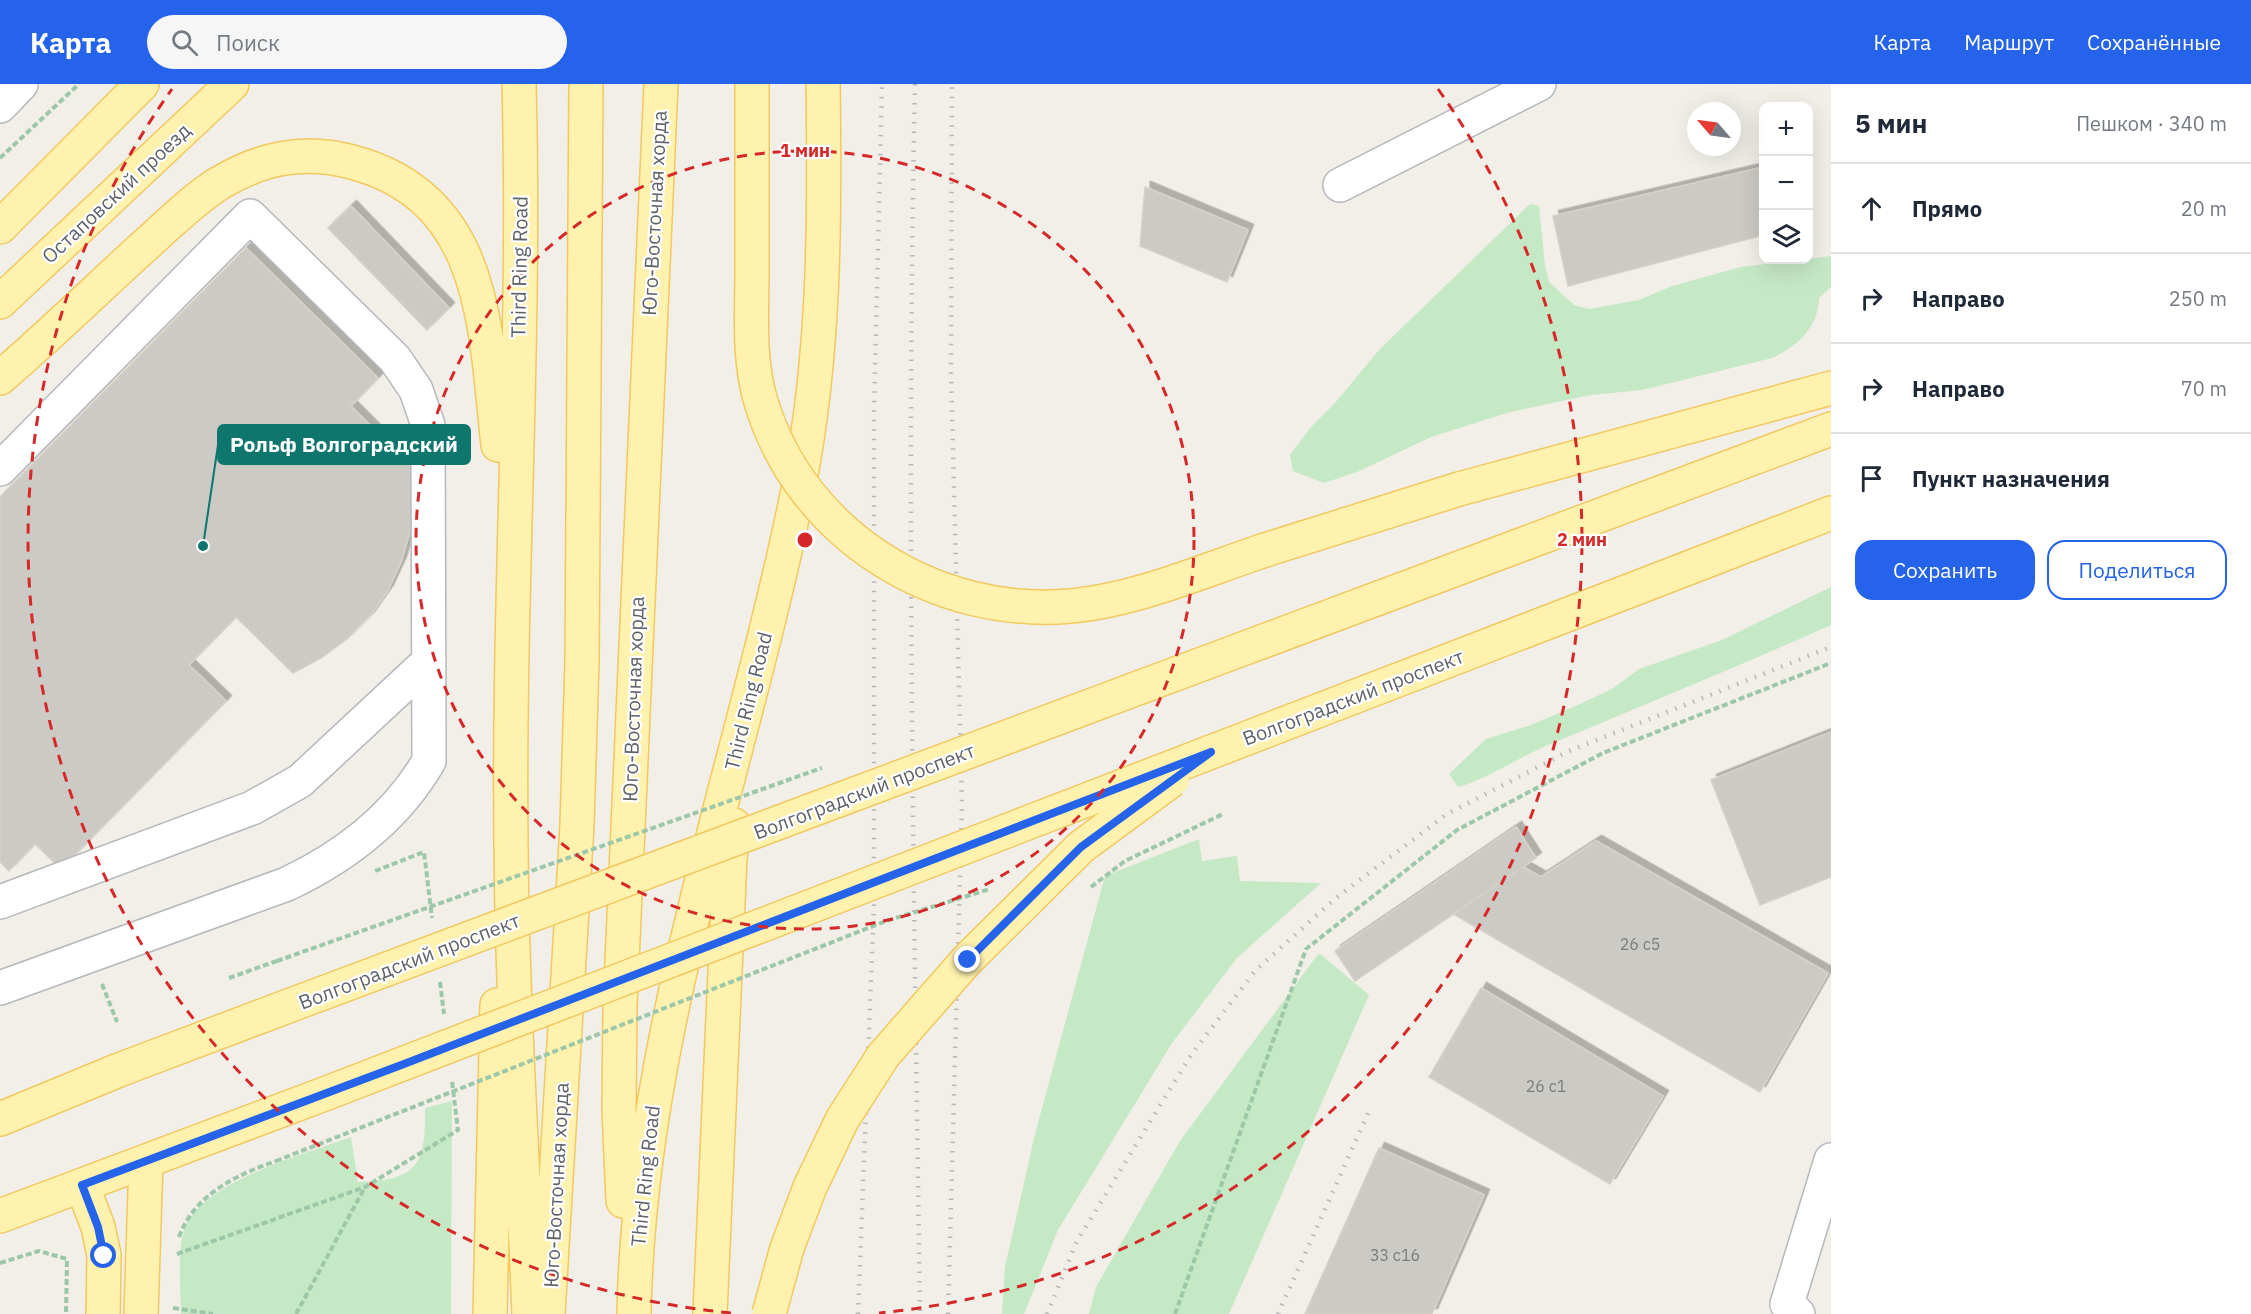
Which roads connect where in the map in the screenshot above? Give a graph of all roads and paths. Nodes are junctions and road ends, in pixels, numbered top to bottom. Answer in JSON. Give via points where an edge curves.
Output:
{"nodes":[{"id":1,"x":21,"y":84,"type":"edge"},
{"id":2,"x":79,"y":84,"type":"edge"},
{"id":3,"x":142,"y":84,"type":"edge"},
{"id":4,"x":232,"y":84,"type":"edge"},
{"id":5,"x":519,"y":84,"type":"edge"},
{"id":6,"x":586,"y":84,"type":"edge"},
{"id":7,"x":661,"y":84,"type":"edge"},
{"id":8,"x":752,"y":84,"type":"edge"},
{"id":9,"x":823,"y":84,"type":"edge"},
{"id":10,"x":1539,"y":84,"type":"edge"},
{"id":11,"x":0,"y":106,"type":"edge"},
{"id":12,"x":0,"y":158,"type":"edge"},
{"id":13,"x":1340,"y":185,"type":"dead end"},
{"id":14,"x":0,"y":227,"type":"edge"},
{"id":15,"x":0,"y":302,"type":"edge"},
{"id":16,"x":0,"y":378,"type":"edge"},
{"id":17,"x":1831,"y":388,"type":"edge"},
{"id":18,"x":1831,"y":429,"type":"edge"},
{"id":19,"x":0,"y":469,"type":"edge"},
{"id":20,"x":1831,"y":513,"type":"edge"},
{"id":21,"x":512,"y":562,"type":"junction"},
{"id":22,"x":780,"y":575,"type":"junction"},
{"id":23,"x":429,"y":661,"type":"junction"},
{"id":24,"x":1831,"y":663,"type":"edge"},
{"id":25,"x":1211,"y":752,"type":"junction"},
{"id":26,"x":831,"y":765,"type":"dead end"},
{"id":27,"x":1223,"y":814,"type":"dead end"},
{"id":28,"x":511,"y":846,"type":"junction"},
{"id":29,"x":424,"y":852,"type":"dead end"},
{"id":30,"x":375,"y":871,"type":"dead end"},
{"id":31,"x":993,"y":888,"type":"dead end"},
{"id":32,"x":1088,"y":889,"type":"dead end"},
{"id":33,"x":0,"y":902,"type":"edge"},
{"id":34,"x":90,"y":955,"type":"junction"},
{"id":35,"x":229,"y":978,"type":"dead end"},
{"id":36,"x":0,"y":988,"type":"edge"},
{"id":37,"x":117,"y":1022,"type":"dead end"},
{"id":38,"x":0,"y":1119,"type":"edge"},
{"id":39,"x":1831,"y":1160,"type":"edge"},
{"id":40,"x":146,"y":1161,"type":"junction"},
{"id":41,"x":82,"y":1185,"type":"junction"},
{"id":42,"x":1823,"y":1214,"type":"edge"},
{"id":43,"x":0,"y":1216,"type":"edge"},
{"id":44,"x":177,"y":1240,"type":"dead end"},
{"id":45,"x":177,"y":1247,"type":"dead end"},
{"id":46,"x":0,"y":1263,"type":"edge"},
{"id":47,"x":157,"y":1311,"type":"edge"},
{"id":48,"x":66,"y":1314,"type":"edge"},
{"id":49,"x":103,"y":1314,"type":"edge"},
{"id":50,"x":213,"y":1314,"type":"edge"},
{"id":51,"x":296,"y":1314,"type":"edge"},
{"id":52,"x":490,"y":1314,"type":"edge"},
{"id":53,"x":529,"y":1314,"type":"edge"},
{"id":54,"x":548,"y":1314,"type":"edge"},
{"id":55,"x":628,"y":1314,"type":"edge"},
{"id":56,"x":634,"y":1314,"type":"edge"},
{"id":57,"x":710,"y":1314,"type":"edge"},
{"id":58,"x":769,"y":1314,"type":"edge"},
{"id":59,"x":1175,"y":1314,"type":"edge"},
{"id":60,"x":1798,"y":1314,"type":"edge"}],
"edges":[{"from":1,"to":11,"type":"lane"},
{"from":2,"to":12,"type":"path"},
{"from":3,"to":14,"type":"main road"},
{"from":4,"to":15,"type":"main road","name":"Остаповский проезд"},
{"from":5,"to":21,"type":"main road","name":"Third Ring Road","via":[[522,205]]},
{"from":6,"to":54,"type":"main road","name":"Юго-Восточная хорда","via":[[582,661],[577,825]]},
{"from":7,"to":55,"type":"main road","name":"Юго-Восточная хорда","via":[[620,1007],[619,1110]]},
{"from":8,"to":17,"type":"main road","bridge":true,"via":[[754,361],[761,401],[792,471],[844,533],[873,555],[930,585],[991,603],[1071,606],[1112,600],[1459,489]]},
{"from":9,"to":22,"type":"main road","name":"Third Ring Road","via":[[824,218],[813,390],[800,480]]},
{"from":10,"to":13,"type":"lane"},
{"from":16,"to":21,"type":"main road","via":[[217,184],[259,164],[292,155],[326,155],[366,166],[393,177],[426,200],[449,225],[468,261],[482,303]]},
{"from":18,"to":38,"type":"main road","name":"Волгоградский проспект","bridge":true,"via":[[118,1070]]},
{"from":19,"to":23,"type":"lane","via":[[250,216],[395,359],[416,390],[428,425]]},
{"from":20,"to":25,"type":"main road","name":"Волгоградский проспект"},
{"from":21,"to":28,"type":"main road","name":"Third Ring Road"},
{"from":22,"to":56,"type":"main road","name":"Third Ring Road","via":[[677,981],[655,1086],[641,1179]]},
{"from":22,"to":57,"type":"main road","via":[[743,754],[730,858]]},
{"from":23,"to":33,"type":"lane","via":[[300,781],[252,808]]},
{"from":23,"to":34,"type":"lane","via":[[429,761],[412,790],[363,838],[327,865],[287,884]]},
{"from":24,"to":59,"type":"path","via":[[1603,753],[1457,830],[1306,949]]},
{"from":25,"to":40,"type":"main road","name":"Волгоградский проспект","bridge":true},
{"from":25,"to":58,"type":"main road","bridge":true,"via":[[1081,847],[968,960],[883,1056],[842,1120],[810,1187],[787,1248]]},
{"from":26,"to":35,"type":"path","bridge":true},
{"from":27,"to":32,"type":"path","via":[[1125,861]]},
{"from":28,"to":52,"type":"main road","via":[[499,885]]},
{"from":28,"to":53,"type":"main road","name":"Third Ring Road"},
{"from":29,"to":30,"type":"path"},
{"from":31,"to":44,"type":"path","bridge":true,"via":[[886,921],[239,1176],[197,1205]]},
{"from":34,"to":36,"type":"lane"},
{"from":34,"to":37,"type":"path"},
{"from":39,"to":42,"type":"lane"},
{"from":40,"to":41,"type":"main road","name":"Волгоградский проспект"},
{"from":40,"to":47,"type":"main road"},
{"from":41,"to":43,"type":"main road","name":"Волгоградский проспект"},
{"from":41,"to":49,"type":"main road","via":[[104,1256]]},
{"from":42,"to":60,"type":"lane","via":[[1787,1304]]},
{"from":45,"to":51,"type":"path","via":[[176,1254],[365,1187]]},
{"from":46,"to":48,"type":"path","via":[[39,1251],[67,1259]]},
{"from":47,"to":50,"type":"path"}]}
